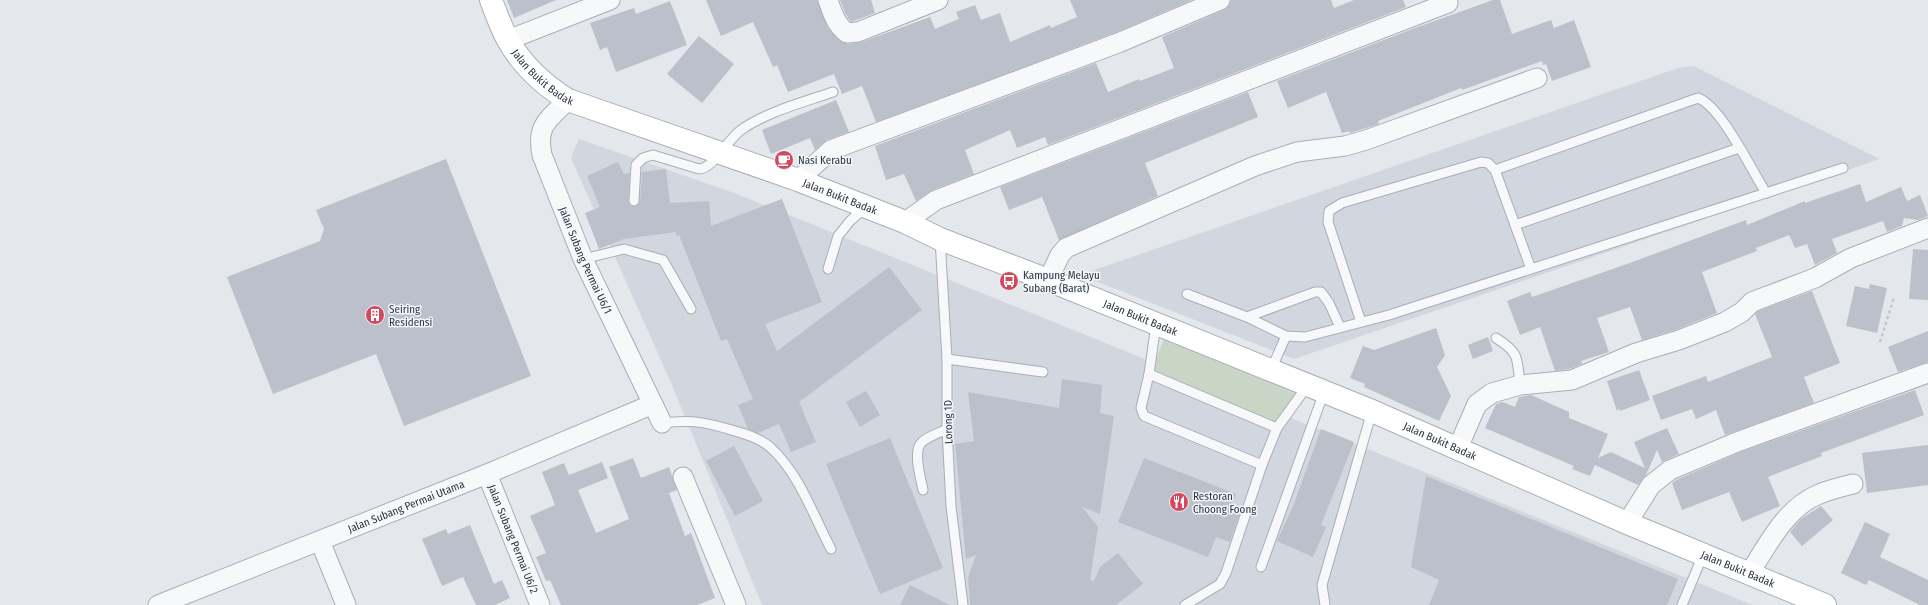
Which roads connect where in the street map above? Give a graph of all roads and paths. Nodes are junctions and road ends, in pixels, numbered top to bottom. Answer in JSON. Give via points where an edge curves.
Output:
{"nodes":[{"id":1,"x":491,"y":0,"type":"edge"},
{"id":2,"x":610,"y":0,"type":"edge"},
{"id":3,"x":828,"y":0,"type":"edge"},
{"id":4,"x":938,"y":0,"type":"edge"},
{"id":5,"x":1220,"y":0,"type":"edge"},
{"id":6,"x":1448,"y":3,"type":"dead end"},
{"id":7,"x":508,"y":40,"type":"junction"},
{"id":8,"x":1537,"y":78,"type":"dead end"},
{"id":9,"x":833,"y":92,"type":"dead end"},
{"id":10,"x":568,"y":100,"type":"junction"},
{"id":11,"x":1739,"y":148,"type":"junction"},
{"id":12,"x":718,"y":153,"type":"junction"},
{"id":13,"x":1843,"y":168,"type":"dead end"},
{"id":14,"x":1495,"y":170,"type":"junction"},
{"id":15,"x":798,"y":180,"type":"junction"},
{"id":16,"x":1766,"y":193,"type":"junction"},
{"id":17,"x":634,"y":201,"type":"dead end"},
{"id":18,"x":866,"y":207,"type":"junction"},
{"id":19,"x":905,"y":222,"type":"junction"},
{"id":20,"x":1515,"y":225,"type":"junction"},
{"id":21,"x":1928,"y":228,"type":"edge"},
{"id":22,"x":940,"y":239,"type":"junction"},
{"id":23,"x":583,"y":259,"type":"junction"},
{"id":24,"x":828,"y":269,"type":"dead end"},
{"id":25,"x":1531,"y":269,"type":"junction"},
{"id":26,"x":1048,"y":280,"type":"junction"},
{"id":27,"x":1187,"y":294,"type":"dead end"},
{"id":28,"x":1894,"y":297,"type":"dead end"},
{"id":29,"x":691,"y":309,"type":"dead end"},
{"id":30,"x":1247,"y":317,"type":"junction"},
{"id":31,"x":1361,"y":322,"type":"junction"},
{"id":32,"x":1156,"y":323,"type":"junction"},
{"id":33,"x":1340,"y":328,"type":"junction"},
{"id":34,"x":1286,"y":336,"type":"junction"},
{"id":35,"x":1496,"y":338,"type":"dead end"},
{"id":36,"x":1880,"y":342,"type":"dead end"},
{"id":37,"x":947,"y":359,"type":"junction"},
{"id":38,"x":1271,"y":370,"type":"junction"},
{"id":39,"x":1043,"y":372,"type":"dead end"},
{"id":40,"x":1928,"y":373,"type":"edge"},
{"id":41,"x":1149,"y":374,"type":"junction"},
{"id":42,"x":1520,"y":385,"type":"junction"},
{"id":43,"x":1316,"y":388,"type":"junction"},
{"id":44,"x":654,"y":404,"type":"junction"},
{"id":45,"x":1372,"y":411,"type":"junction"},
{"id":46,"x":662,"y":423,"type":"joint"},
{"id":47,"x":1277,"y":428,"type":"junction"},
{"id":48,"x":947,"y":429,"type":"junction"},
{"id":49,"x":1457,"y":450,"type":"junction"},
{"id":50,"x":1262,"y":465,"type":"junction"},
{"id":51,"x":487,"y":474,"type":"junction"},
{"id":52,"x":683,"y":477,"type":"dead end"},
{"id":53,"x":1853,"y":484,"type":"dead end"},
{"id":54,"x":923,"y":490,"type":"dead end"},
{"id":55,"x":1627,"y":523,"type":"junction"},
{"id":56,"x":320,"y":541,"type":"junction"},
{"id":57,"x":831,"y":549,"type":"dead end"},
{"id":58,"x":1703,"y":555,"type":"junction"},
{"id":59,"x":1261,"y":567,"type":"dead end"},
{"id":60,"x":1749,"y":574,"type":"junction"},
{"id":61,"x":158,"y":605,"type":"edge"},
{"id":62,"x":346,"y":605,"type":"edge"},
{"id":63,"x":540,"y":605,"type":"edge"},
{"id":64,"x":736,"y":605,"type":"edge"},
{"id":65,"x":963,"y":605,"type":"edge"},
{"id":66,"x":1184,"y":605,"type":"edge"},
{"id":67,"x":1325,"y":605,"type":"edge"},
{"id":68,"x":1682,"y":605,"type":"edge"},
{"id":69,"x":1826,"y":605,"type":"edge"}],
"edges":[{"from":1,"to":7,"type":"main road","name":"Jalan Bukit Badak"},
{"from":2,"to":7,"type":"street"},
{"from":3,"to":4,"type":"street","via":[[841,29],[847,34]]},
{"from":5,"to":15,"type":"street","via":[[1118,43],[831,150]]},
{"from":6,"to":19,"type":"street","via":[[936,200]]},
{"from":7,"to":10,"type":"main road","name":"Jalan Bukit Badak","via":[[522,60],[551,90]]},
{"from":8,"to":26,"type":"street","via":[[1366,140],[1345,146],[1297,152],[1255,166],[1066,248]]},
{"from":9,"to":12,"type":"lane","via":[[758,120],[740,130]]},
{"from":10,"to":12,"type":"main road","name":"Jalan Bukit Badak"},
{"from":10,"to":23,"type":"street","name":"Jalan Subang Permai U6/1","via":[[542,127],[540,142],[542,155]]},
{"from":11,"to":14,"type":"lane","via":[[1719,115],[1703,99],[1698,98]]},
{"from":11,"to":16,"type":"lane"},
{"from":11,"to":20,"type":"lane"},
{"from":12,"to":15,"type":"main road","name":"Jalan Bukit Badak"},
{"from":12,"to":17,"type":"lane","via":[[705,169],[653,155],[643,158],[636,165]]},
{"from":13,"to":16,"type":"lane"},
{"from":14,"to":20,"type":"lane"},
{"from":14,"to":31,"type":"lane","via":[[1481,162],[1342,203],[1329,211],[1328,222],[1332,236]]},
{"from":15,"to":18,"type":"main road","name":"Jalan Bukit Badak"},
{"from":16,"to":25,"type":"lane"},
{"from":18,"to":19,"type":"main road","name":"Jalan Bukit Badak"},
{"from":18,"to":24,"type":"lane","via":[[838,236]]},
{"from":19,"to":22,"type":"main road","name":"Jalan Bukit Badak"},
{"from":20,"to":25,"type":"lane"},
{"from":21,"to":42,"type":"street","via":[[1851,258],[1815,278],[1752,302],[1726,322],[1636,353],[1572,380]]},
{"from":22,"to":26,"type":"main road","name":"Jalan Bukit Badak"},
{"from":22,"to":37,"type":"lane","name":"Lorong 1D"},
{"from":23,"to":29,"type":"lane","via":[[624,249],[663,260]]},
{"from":23,"to":44,"type":"street","name":"Jalan Subang Permai U6/1"},
{"from":25,"to":31,"type":"lane"},
{"from":26,"to":32,"type":"main road","name":"Jalan Bukit Badak"},
{"from":27,"to":30,"type":"lane"},
{"from":28,"to":36,"type":"path"},
{"from":30,"to":33,"type":"lane","via":[[1321,292]]},
{"from":30,"to":34,"type":"lane"},
{"from":31,"to":33,"type":"lane"},
{"from":32,"to":38,"type":"main road","name":"Jalan Bukit Badak"},
{"from":32,"to":41,"type":"lane"},
{"from":33,"to":34,"type":"lane","via":[[1304,337]]},
{"from":34,"to":38,"type":"lane"},
{"from":35,"to":42,"type":"lane","via":[[1510,347],[1516,356]]},
{"from":37,"to":39,"type":"lane"},
{"from":37,"to":48,"type":"lane","name":"Lorong 1D"},
{"from":38,"to":43,"type":"main road","name":"Jalan Bukit Badak"},
{"from":40,"to":55,"type":"street","via":[[1737,442],[1670,470],[1651,485]]},
{"from":41,"to":47,"type":"lane"},
{"from":41,"to":50,"type":"lane","via":[[1141,408],[1144,416]]},
{"from":42,"to":49,"type":"street","via":[[1492,393],[1477,404]]},
{"from":43,"to":45,"type":"main road","name":"Jalan Bukit Badak"},
{"from":43,"to":47,"type":"lane"},
{"from":43,"to":59,"type":"lane"},
{"from":44,"to":46,"type":"street","name":"Jalan Subang Permai U6/1"},
{"from":44,"to":51,"type":"street","name":"Jalan Subang Permai Utama"},
{"from":45,"to":49,"type":"main road","name":"Jalan Bukit Badak"},
{"from":45,"to":67,"type":"lane","via":[[1322,585]]},
{"from":46,"to":57,"type":"lane","via":[[687,420],[705,422],[748,434],[769,446],[791,471]]},
{"from":47,"to":50,"type":"lane"},
{"from":48,"to":54,"type":"lane","via":[[919,445],[917,452]]},
{"from":48,"to":65,"type":"lane","name":"Lorong 1D","via":[[951,506]]},
{"from":49,"to":55,"type":"main road","name":"Jalan Bukit Badak"},
{"from":50,"to":66,"type":"lane","via":[[1220,584]]},
{"from":51,"to":56,"type":"street","name":"Jalan Subang Permai Utama"},
{"from":51,"to":63,"type":"street","name":"Jalan Subang Permai U6/2"},
{"from":52,"to":64,"type":"street"},
{"from":53,"to":60,"type":"street","via":[[1817,495],[1797,507],[1784,520]]},
{"from":55,"to":58,"type":"main road","name":"Jalan Bukit Badak"},
{"from":56,"to":61,"type":"street","name":"Jalan Subang Permai Utama"},
{"from":56,"to":62,"type":"street"},
{"from":58,"to":60,"type":"main road","name":"Jalan Bukit Badak"},
{"from":58,"to":68,"type":"lane"},
{"from":60,"to":69,"type":"main road","name":"Jalan Bukit Badak"}]}
